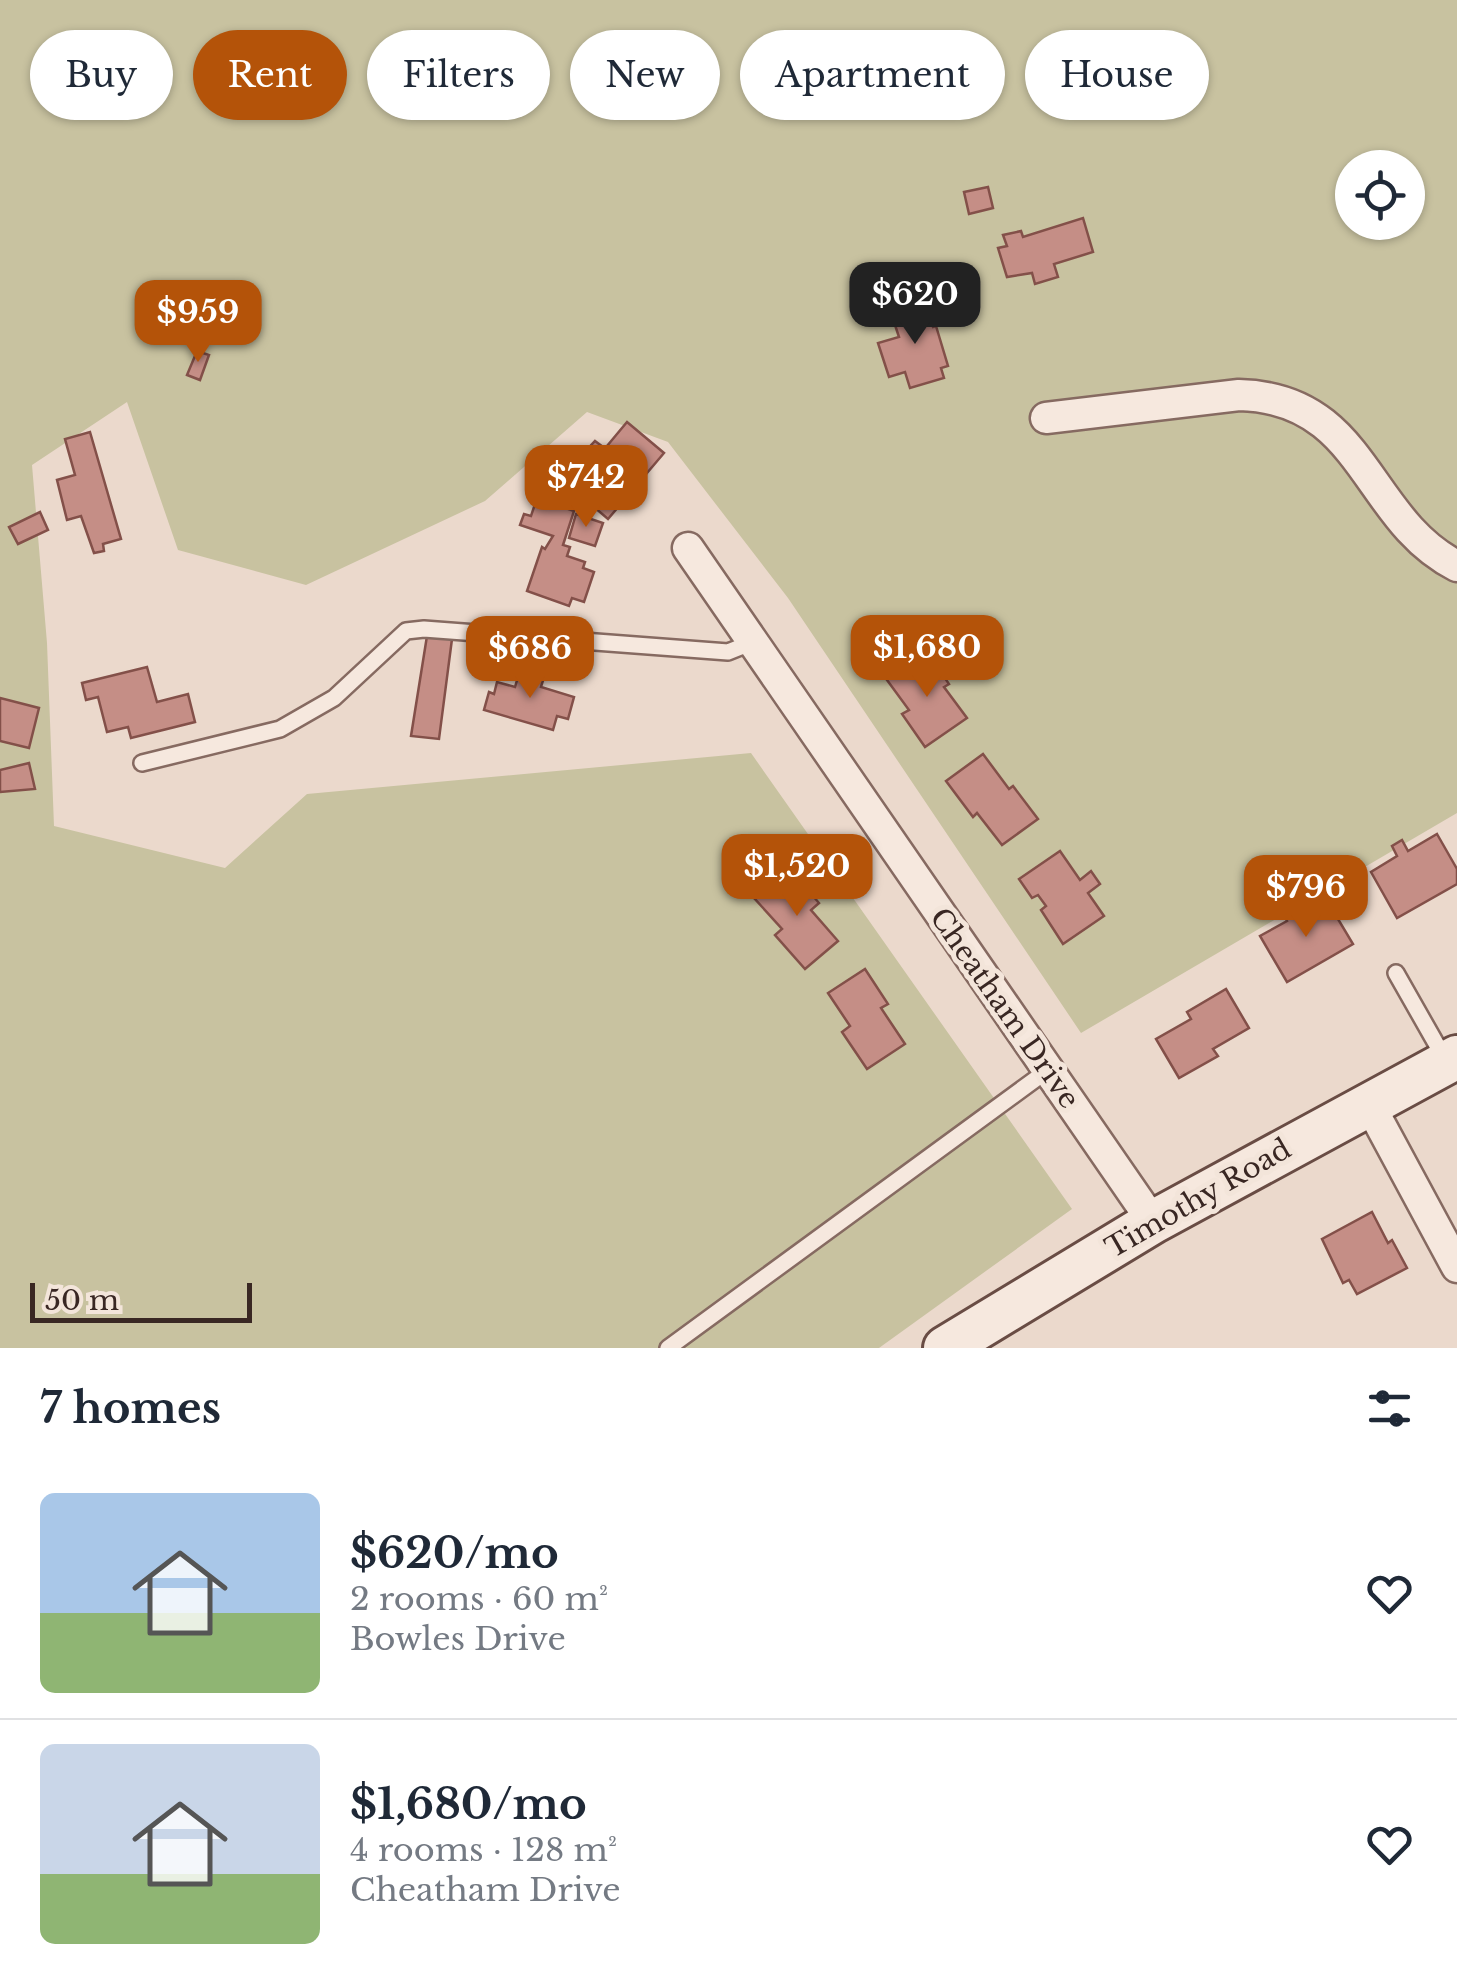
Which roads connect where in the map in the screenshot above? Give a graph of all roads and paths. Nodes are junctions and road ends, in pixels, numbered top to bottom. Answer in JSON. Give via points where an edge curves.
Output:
{"nodes":[{"id":1,"x":1046,"y":418,"type":"dead end"},
{"id":2,"x":688,"y":548,"type":"dead end"},
{"id":3,"x":1457,"y":566,"type":"edge"},
{"id":4,"x":752,"y":642,"type":"junction"},
{"id":5,"x":142,"y":763,"type":"dead end"},
{"id":6,"x":1396,"y":974,"type":"dead end"},
{"id":7,"x":1452,"y":1060,"type":"edge"},
{"id":8,"x":1048,"y":1070,"type":"junction"},
{"id":9,"x":1368,"y":1102,"type":"junction"},
{"id":10,"x":1152,"y":1222,"type":"junction"},
{"id":11,"x":1457,"y":1267,"type":"edge"},
{"id":12,"x":668,"y":1348,"type":"edge"},
{"id":13,"x":945,"y":1348,"type":"edge"}],
"edges":[{"from":1,"to":3,"type":"street","via":[[1239,395],[1280,400],[1323,422],[1352,449],[1409,532]]},
{"from":2,"to":4,"type":"street","name":"Cheatham Drive"},
{"from":4,"to":5,"type":"lane","via":[[728,652],[406,631],[334,698],[280,729]]},
{"from":4,"to":8,"type":"street","name":"Cheatham Drive"},
{"from":6,"to":7,"type":"lane"},
{"from":7,"to":9,"type":"main road","name":"Timothy Road"},
{"from":8,"to":10,"type":"street","name":"Cheatham Drive"},
{"from":8,"to":12,"type":"lane"},
{"from":9,"to":10,"type":"main road","name":"Timothy Road"},
{"from":9,"to":11,"type":"street"},
{"from":10,"to":13,"type":"main road","name":"Timothy Road"}]}
